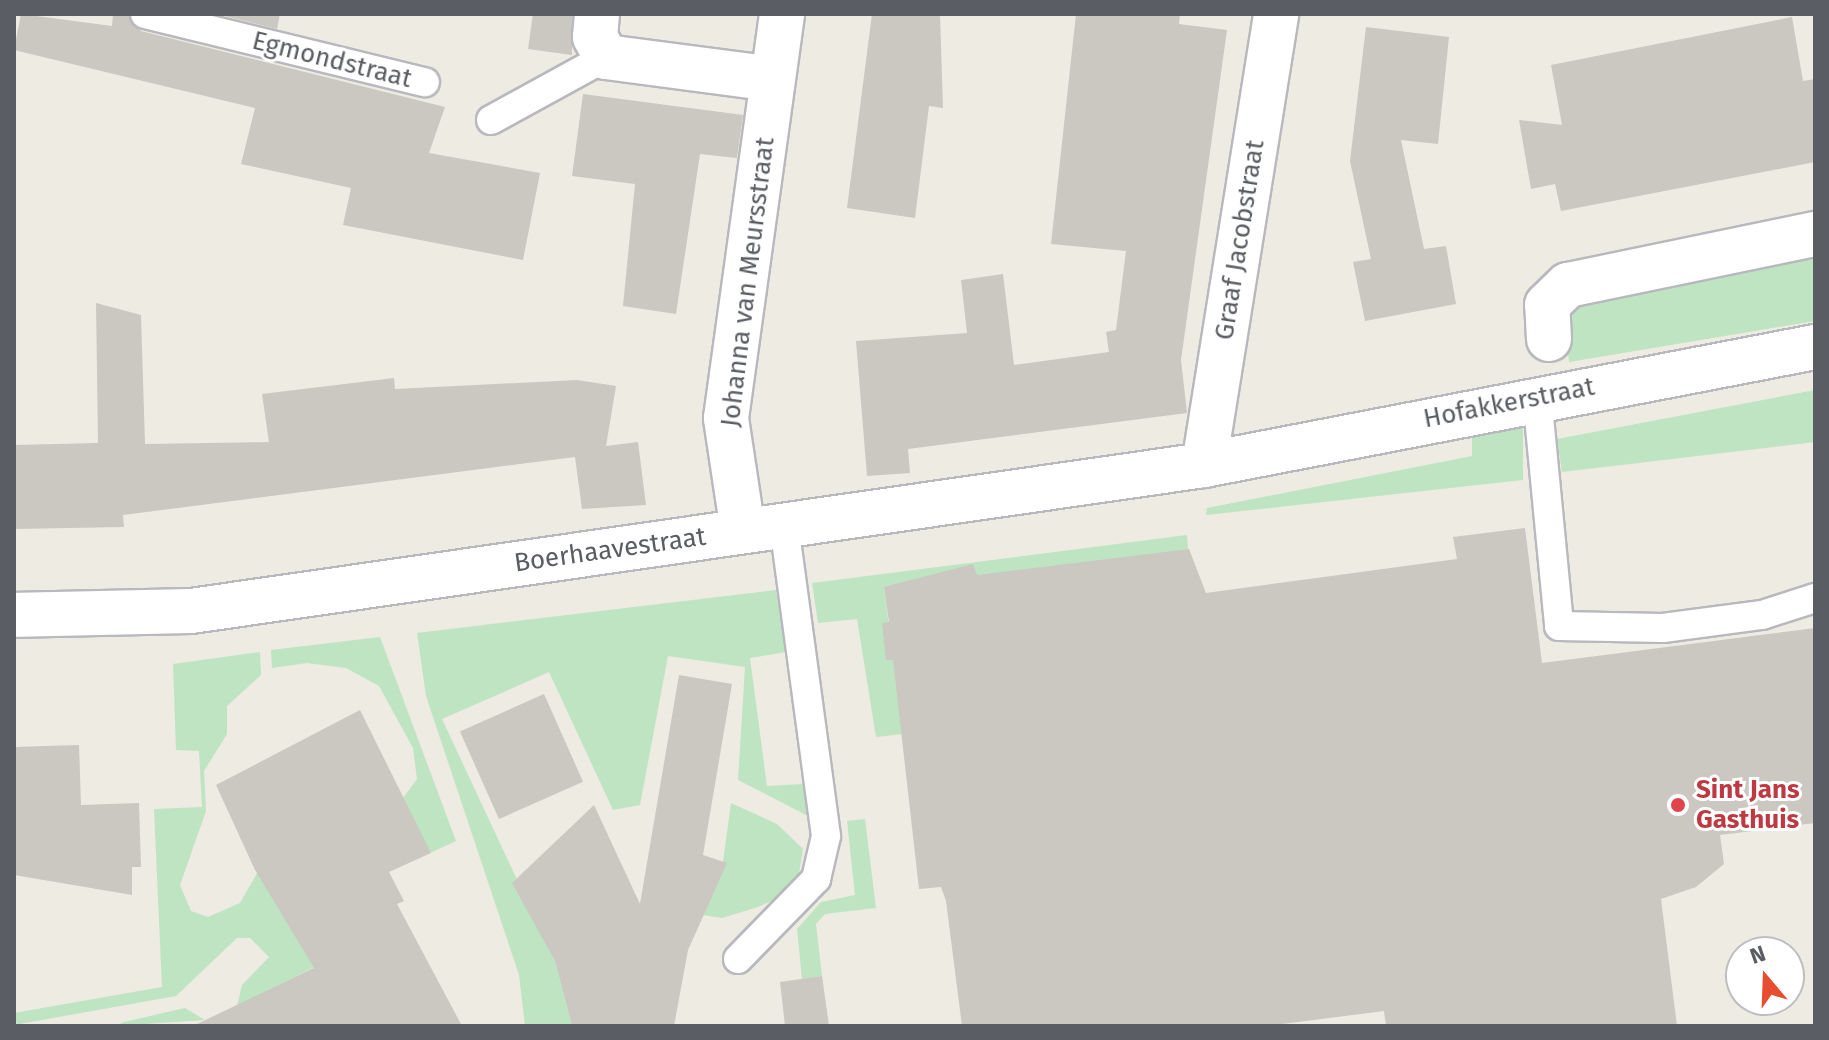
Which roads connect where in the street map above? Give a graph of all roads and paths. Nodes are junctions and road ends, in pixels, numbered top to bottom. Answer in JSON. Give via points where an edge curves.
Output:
{"nodes":[{"id":1,"x":145,"y":14,"type":"edge"},
{"id":2,"x":597,"y":14,"type":"edge"},
{"id":3,"x":782,"y":14,"type":"edge"},
{"id":4,"x":1276,"y":14,"type":"edge"},
{"id":5,"x":606,"y":57,"type":"junction"},
{"id":6,"x":773,"y":79,"type":"junction"},
{"id":7,"x":425,"y":82,"type":"dead end"},
{"id":8,"x":491,"y":120,"type":"dead end"},
{"id":9,"x":1815,"y":234,"type":"edge"},
{"id":10,"x":1549,"y":339,"type":"dead end"},
{"id":11,"x":1815,"y":347,"type":"edge"},
{"id":12,"x":1537,"y":396,"type":"junction"},
{"id":13,"x":1204,"y":465,"type":"junction"},
{"id":14,"x":764,"y":528,"type":"junction"},
{"id":15,"x":1815,"y":598,"type":"edge"},
{"id":16,"x":14,"y":615,"type":"edge"},
{"id":17,"x":738,"y":959,"type":"dead end"}],
"edges":[{"from":1,"to":7,"type":"lane","name":"Egmondstraat"},
{"from":2,"to":5,"type":"street","via":[[595,37]]},
{"from":3,"to":6,"type":"street","name":"Johanna van Meursstraat"},
{"from":4,"to":13,"type":"street","name":"Graaf Jacobstraat"},
{"from":5,"to":6,"type":"street"},
{"from":5,"to":8,"type":"lane"},
{"from":6,"to":14,"type":"street","name":"Johanna van Meursstraat","via":[[726,418]]},
{"from":9,"to":10,"type":"street","via":[[1568,285],[1547,305]]},
{"from":11,"to":12,"type":"street","name":"Hofakkerstraat"},
{"from":12,"to":13,"type":"street","name":"Hofakkerstraat"},
{"from":12,"to":15,"type":"lane","via":[[1559,626],[1663,628],[1762,615]]},
{"from":13,"to":14,"type":"street","name":"Boerhaavestraat"},
{"from":14,"to":16,"type":"street","name":"Boerhaavestraat","via":[[191,611]]},
{"from":14,"to":17,"type":"lane","via":[[826,836],[816,879]]}]}
